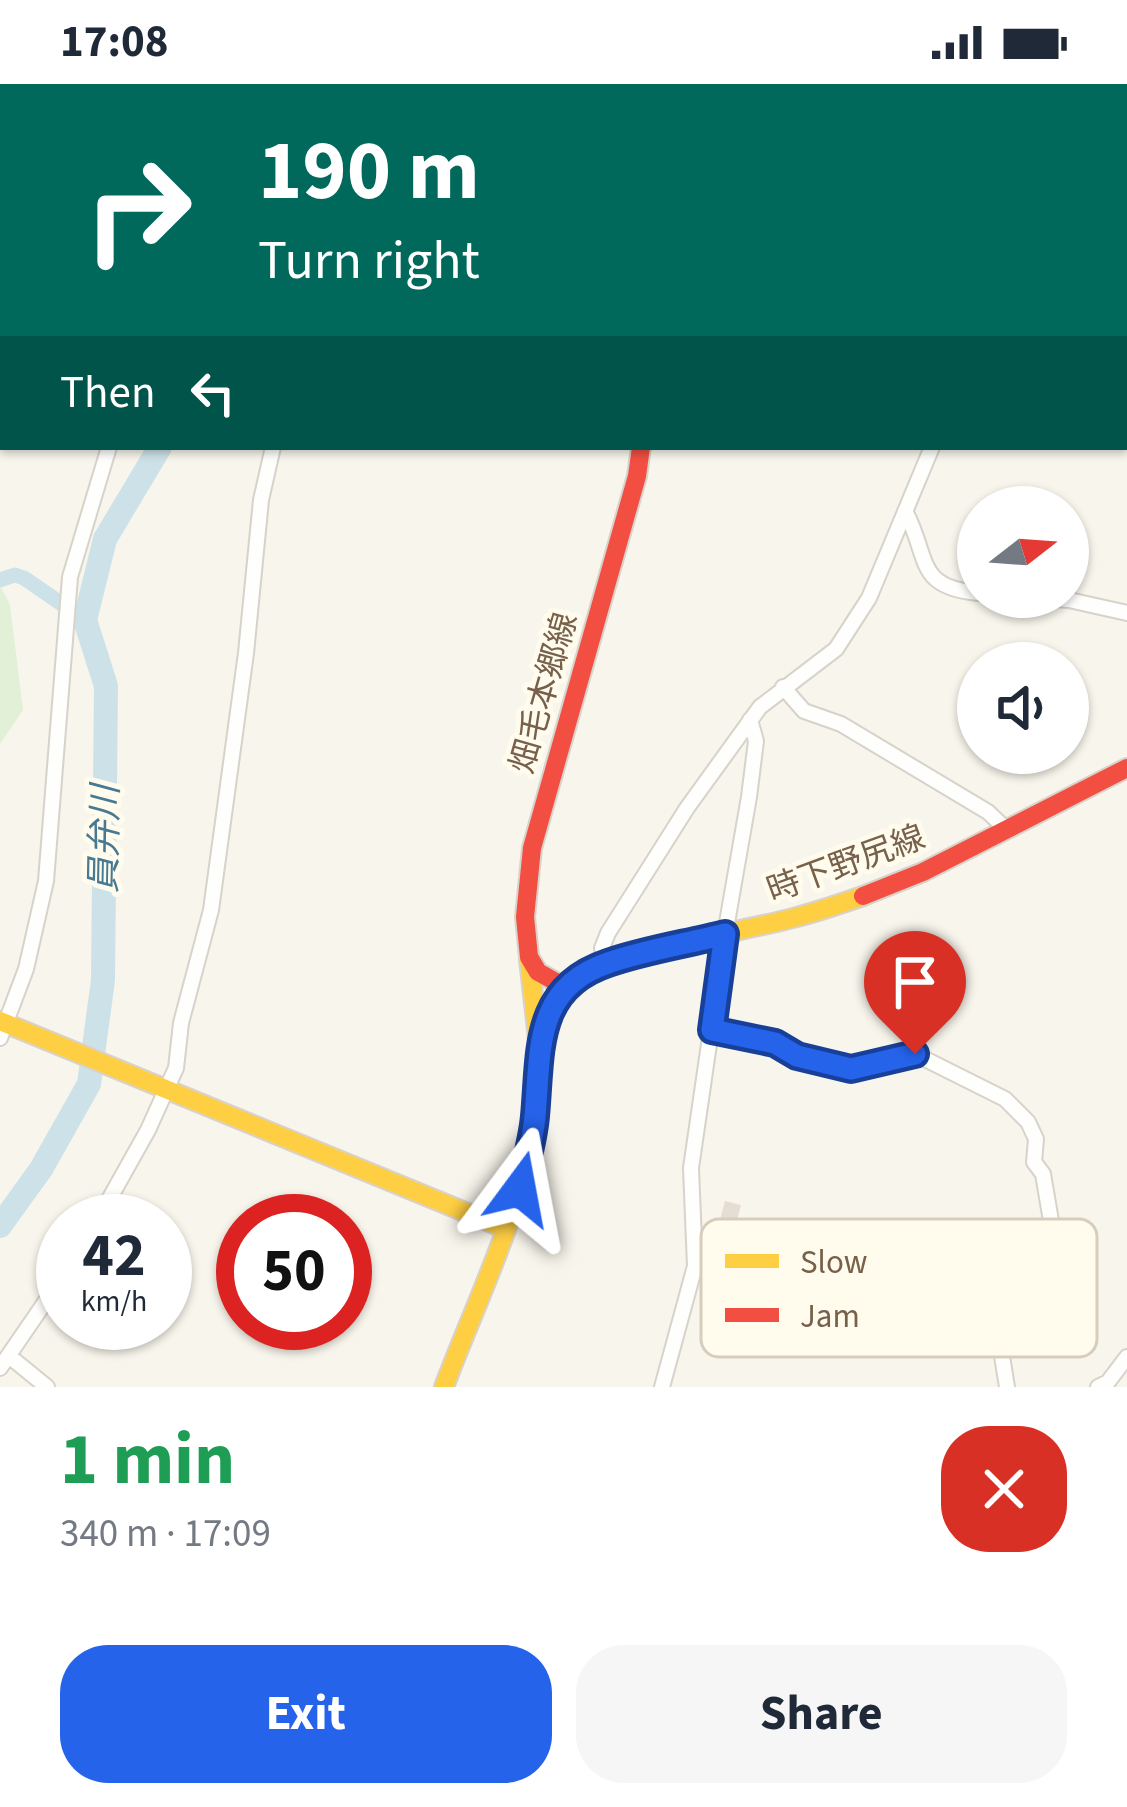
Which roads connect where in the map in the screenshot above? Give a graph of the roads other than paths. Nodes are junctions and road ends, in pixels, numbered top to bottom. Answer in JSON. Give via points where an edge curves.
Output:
{"nodes":[{"id":1,"x":108,"y":450,"type":"edge"},
{"id":2,"x":272,"y":450,"type":"edge"},
{"id":3,"x":641,"y":450,"type":"edge"},
{"id":4,"x":931,"y":450,"type":"edge"},
{"id":5,"x":905,"y":511,"type":"junction"},
{"id":6,"x":957,"y":591,"type":"edge"},
{"id":7,"x":1089,"y":604,"type":"edge"},
{"id":8,"x":1127,"y":613,"type":"edge"},
{"id":9,"x":783,"y":688,"type":"junction"},
{"id":10,"x":750,"y":720,"type":"junction"},
{"id":11,"x":1127,"y":768,"type":"edge"},
{"id":12,"x":1006,"y":829,"type":"junction"},
{"id":13,"x":725,"y":934,"type":"junction"},
{"id":14,"x":529,"y":959,"type":"junction"},
{"id":15,"x":607,"y":963,"type":"junction"},
{"id":16,"x":566,"y":987,"type":"junction"},
{"id":17,"x":6,"y":1028,"type":"edge"},
{"id":18,"x":712,"y":1030,"type":"junction"},
{"id":19,"x":538,"y":1044,"type":"junction"},
{"id":20,"x":162,"y":1086,"type":"junction"},
{"id":21,"x":110,"y":1194,"type":"edge"},
{"id":22,"x":1051,"y":1219,"type":"edge"},
{"id":23,"x":503,"y":1228,"type":"junction"},
{"id":24,"x":695,"y":1266,"type":"junction"},
{"id":25,"x":701,"y":1267,"type":"edge"},
{"id":26,"x":36,"y":1316,"type":"edge"},
{"id":27,"x":1002,"y":1357,"type":"edge"},
{"id":28,"x":1127,"y":1357,"type":"edge"},
{"id":29,"x":5,"y":1362,"type":"edge"},
{"id":30,"x":47,"y":1387,"type":"edge"},
{"id":31,"x":445,"y":1387,"type":"edge"},
{"id":32,"x":662,"y":1387,"type":"edge"},
{"id":33,"x":1007,"y":1387,"type":"edge"},
{"id":34,"x":1098,"y":1387,"type":"edge"}],
"edges":[{"from":1,"to":17,"type":"street","via":[[70,578],[46,881]]},
{"from":2,"to":20,"type":"street","via":[[211,910],[176,1068]]},
{"from":3,"to":14,"type":"main road","name":"畑毛本郷線","via":[[532,848]]},
{"from":4,"to":5,"type":"street"},
{"from":5,"to":6,"type":"street","via":[[928,570]]},
{"from":5,"to":9,"type":"street","via":[[869,598],[836,649]]},
{"from":7,"to":8,"type":"street"},
{"from":9,"to":10,"type":"street"},
{"from":9,"to":12,"type":"street","via":[[805,711],[841,724]]},
{"from":10,"to":13,"type":"street","via":[[756,741]]},
{"from":10,"to":15,"type":"street","via":[[608,933]]},
{"from":11,"to":12,"type":"main road","name":"時下野尻線"},
{"from":12,"to":13,"type":"main road","name":"時下野尻線","via":[[867,895]]},
{"from":13,"to":15,"type":"main road","name":"時下野尻線"},
{"from":13,"to":18,"type":"street"},
{"from":14,"to":16,"type":"main road"},
{"from":14,"to":19,"type":"main road","name":"畑毛本郷線"},
{"from":15,"to":16,"type":"main road","name":"時下野尻線"},
{"from":16,"to":19,"type":"main road"},
{"from":17,"to":20,"type":"main road"},
{"from":18,"to":22,"type":"street","via":[[851,1069],[915,1054],[1005,1099],[1036,1139],[1034,1162]]},
{"from":18,"to":24,"type":"street","via":[[691,1168]]},
{"from":19,"to":23,"type":"main road","via":[[535,1123]]},
{"from":20,"to":21,"type":"street"},
{"from":20,"to":23,"type":"main road"},
{"from":23,"to":31,"type":"main road"},
{"from":24,"to":25,"type":"street"},
{"from":24,"to":32,"type":"street"},
{"from":26,"to":29,"type":"street"},
{"from":27,"to":33,"type":"street"},
{"from":28,"to":34,"type":"street"},
{"from":29,"to":30,"type":"street"}]}
